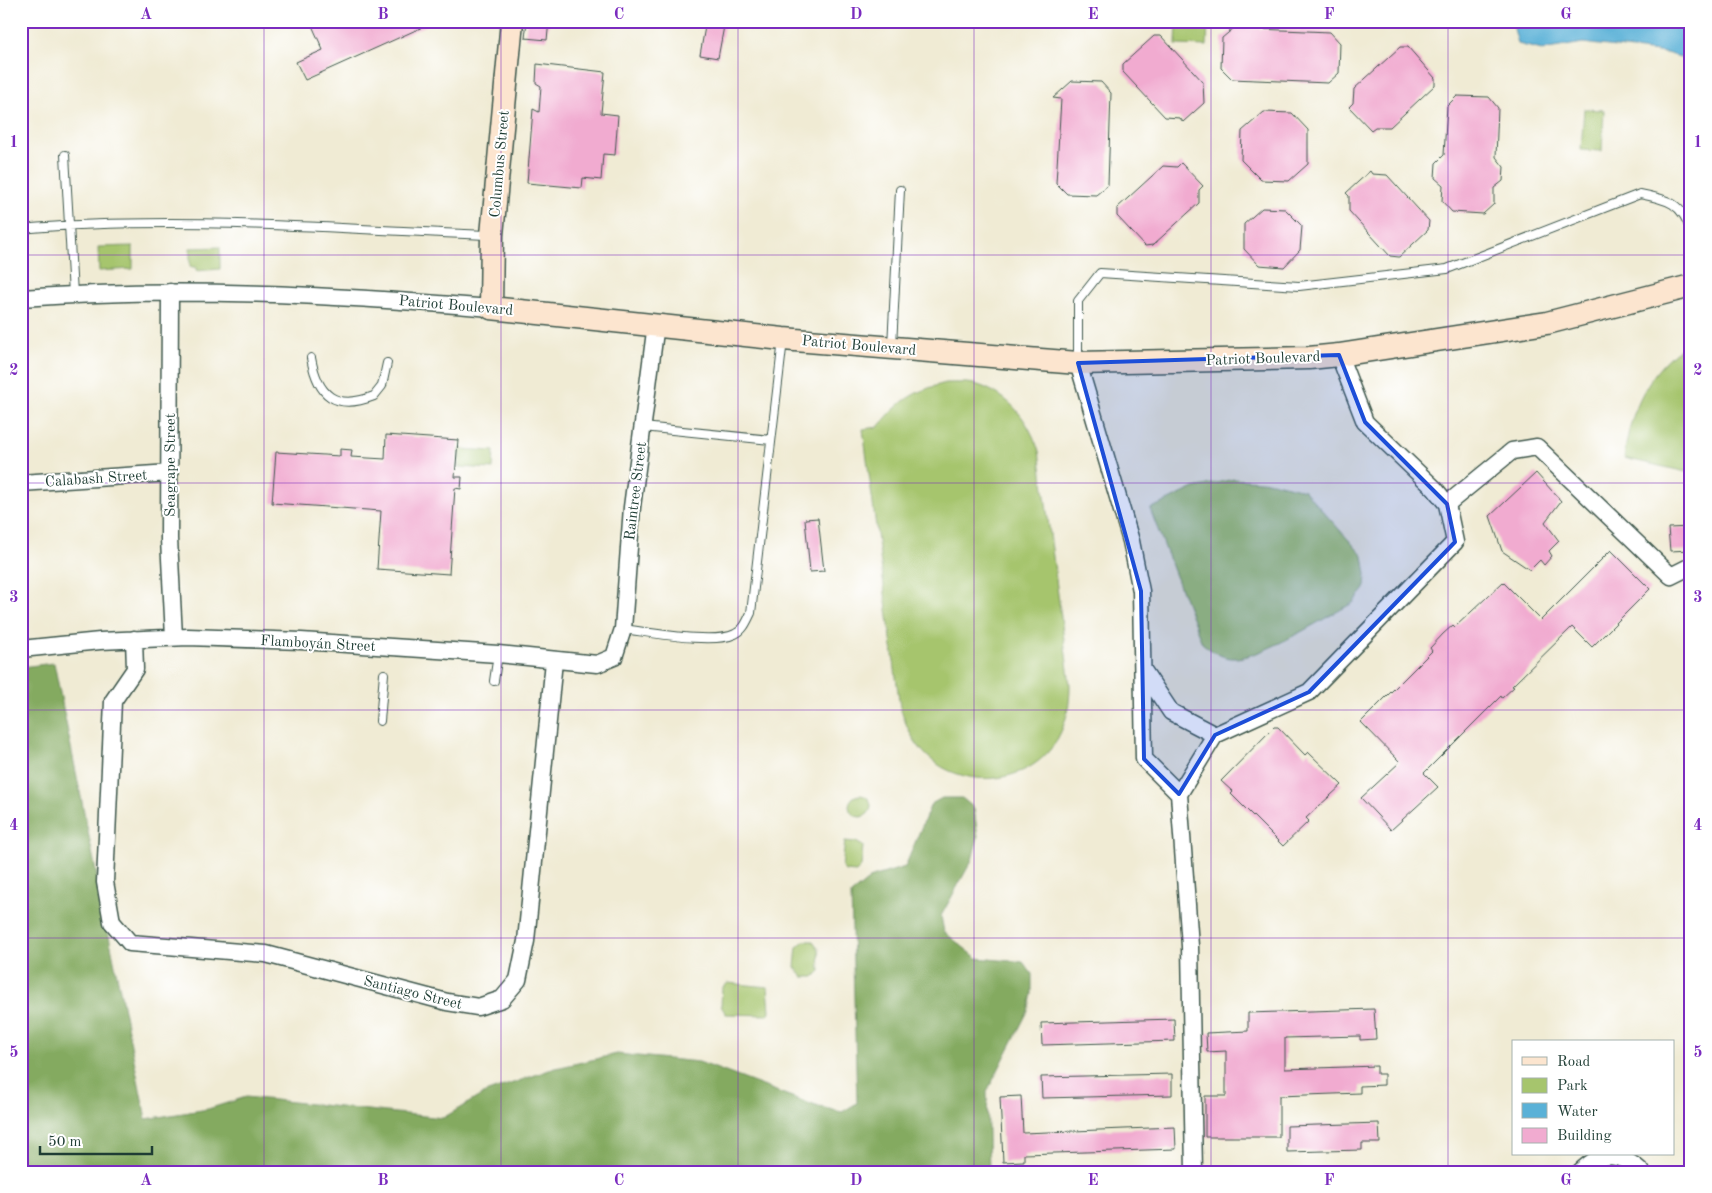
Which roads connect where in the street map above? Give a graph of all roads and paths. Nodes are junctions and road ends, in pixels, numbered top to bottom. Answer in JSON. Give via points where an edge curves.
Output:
{"nodes":[{"id":1,"x":512,"y":21,"type":"edge"},
{"id":2,"x":65,"y":155,"type":"dead end"},
{"id":3,"x":900,"y":190,"type":"dead end"},
{"id":4,"x":70,"y":225,"type":"junction"},
{"id":5,"x":21,"y":229,"type":"edge"},
{"id":6,"x":1691,"y":232,"type":"edge"},
{"id":7,"x":492,"y":235,"type":"junction"},
{"id":8,"x":1691,"y":286,"type":"edge"},
{"id":9,"x":170,"y":292,"type":"junction"},
{"id":10,"x":73,"y":294,"type":"junction"},
{"id":11,"x":21,"y":298,"type":"edge"},
{"id":12,"x":491,"y":308,"type":"junction"},
{"id":13,"x":656,"y":324,"type":"junction"},
{"id":14,"x":783,"y":339,"type":"junction"},
{"id":15,"x":892,"y":348,"type":"junction"},
{"id":16,"x":1338,"y":355,"type":"junction"},
{"id":17,"x":311,"y":358,"type":"dead end"},
{"id":18,"x":386,"y":363,"type":"dead end"},
{"id":19,"x":1078,"y":363,"type":"junction"},
{"id":20,"x":644,"y":427,"type":"junction"},
{"id":21,"x":771,"y":440,"type":"junction"},
{"id":22,"x":170,"y":474,"type":"junction"},
{"id":23,"x":21,"y":483,"type":"edge"},
{"id":24,"x":1447,"y":504,"type":"junction"},
{"id":25,"x":1691,"y":566,"type":"edge"},
{"id":26,"x":623,"y":629,"type":"junction"},
{"id":27,"x":174,"y":637,"type":"junction"},
{"id":28,"x":134,"y":639,"type":"junction"},
{"id":29,"x":21,"y":648,"type":"edge"},
{"id":30,"x":498,"y":654,"type":"junction"},
{"id":31,"x":614,"y":657,"type":"joint"},
{"id":32,"x":554,"y":661,"type":"junction"},
{"id":33,"x":1143,"y":670,"type":"junction"},
{"id":34,"x":384,"y":674,"type":"dead end"},
{"id":35,"x":494,"y":681,"type":"dead end"},
{"id":36,"x":380,"y":721,"type":"dead end"},
{"id":37,"x":1214,"y":735,"type":"junction"},
{"id":38,"x":1179,"y":794,"type":"junction"},
{"id":39,"x":1194,"y":1172,"type":"edge"},
{"id":40,"x":1580,"y":1172,"type":"edge"},
{"id":41,"x":1642,"y":1172,"type":"edge"}],
"edges":[{"from":1,"to":7,"type":"street","name":"Columbus Street"},
{"from":2,"to":4,"type":"lane"},
{"from":3,"to":15,"type":"lane"},
{"from":4,"to":5,"type":"lane"},
{"from":4,"to":7,"type":"lane","via":[[207,224]]},
{"from":4,"to":10,"type":"lane"},
{"from":6,"to":19,"type":"lane","via":[[1687,217],[1667,199],[1640,194],[1447,269],[1299,286],[1100,273],[1078,300]]},
{"from":7,"to":12,"type":"street","name":"Columbus Street"},
{"from":8,"to":16,"type":"street","name":"Patriot Boulevard","via":[[1547,323]]},
{"from":9,"to":10,"type":"street","name":"Patriot Boulevard"},
{"from":9,"to":12,"type":"street","name":"Patriot Boulevard","via":[[356,297]]},
{"from":9,"to":22,"type":"street","name":"Seagrape Street"},
{"from":10,"to":11,"type":"street","name":"Patriot Boulevard"},
{"from":12,"to":13,"type":"street","name":"Patriot Boulevard"},
{"from":13,"to":14,"type":"street","name":"Patriot Boulevard"},
{"from":13,"to":20,"type":"street","name":"Raintree Street"},
{"from":14,"to":15,"type":"street","name":"Patriot Boulevard"},
{"from":14,"to":21,"type":"lane"},
{"from":15,"to":19,"type":"street","name":"Patriot Boulevard"},
{"from":16,"to":19,"type":"street","name":"Patriot Boulevard"},
{"from":16,"to":24,"type":"street","via":[[1365,422]]},
{"from":17,"to":18,"type":"lane","via":[[315,378],[324,393],[350,402],[374,396],[382,386]]},
{"from":19,"to":33,"type":"street","via":[[1138,574]]},
{"from":20,"to":21,"type":"lane"},
{"from":20,"to":26,"type":"street","name":"Raintree Street","via":[[629,540]]},
{"from":21,"to":26,"type":"lane","via":[[751,613],[745,626],[726,638],[705,639]]},
{"from":22,"to":23,"type":"street","name":"Calabash Street"},
{"from":22,"to":27,"type":"street","name":"Seagrape Street","via":[[169,539]]},
{"from":24,"to":25,"type":"street","via":[[1512,452],[1537,447],[1671,576]]},
{"from":24,"to":37,"type":"street","via":[[1455,542],[1309,692]]},
{"from":26,"to":31,"type":"street","name":"Raintree Street"},
{"from":27,"to":28,"type":"street","name":"Flamboyán Street"},
{"from":27,"to":30,"type":"street","name":"Flamboyán Street","via":[[301,641]]},
{"from":28,"to":29,"type":"street","name":"Flamboyán Street"},
{"from":28,"to":32,"type":"street","name":"Santiago Street","via":[[135,669],[113,701],[105,882],[112,922],[130,943],[266,954],[478,1008],[502,1000],[518,980],[526,940]]},
{"from":30,"to":32,"type":"street","name":"Flamboyán Street"},
{"from":30,"to":35,"type":"lane"},
{"from":31,"to":32,"type":"street","name":"Flamboyán Street","via":[[597,664]]},
{"from":33,"to":37,"type":"street","via":[[1171,712]]},
{"from":33,"to":38,"type":"street","via":[[1144,759]]},
{"from":34,"to":36,"type":"lane"},
{"from":37,"to":38,"type":"street"},
{"from":38,"to":39,"type":"street","via":[[1190,955]]},
{"from":40,"to":41,"type":"street","via":[[1607,1156],[1625,1158]]}]}
